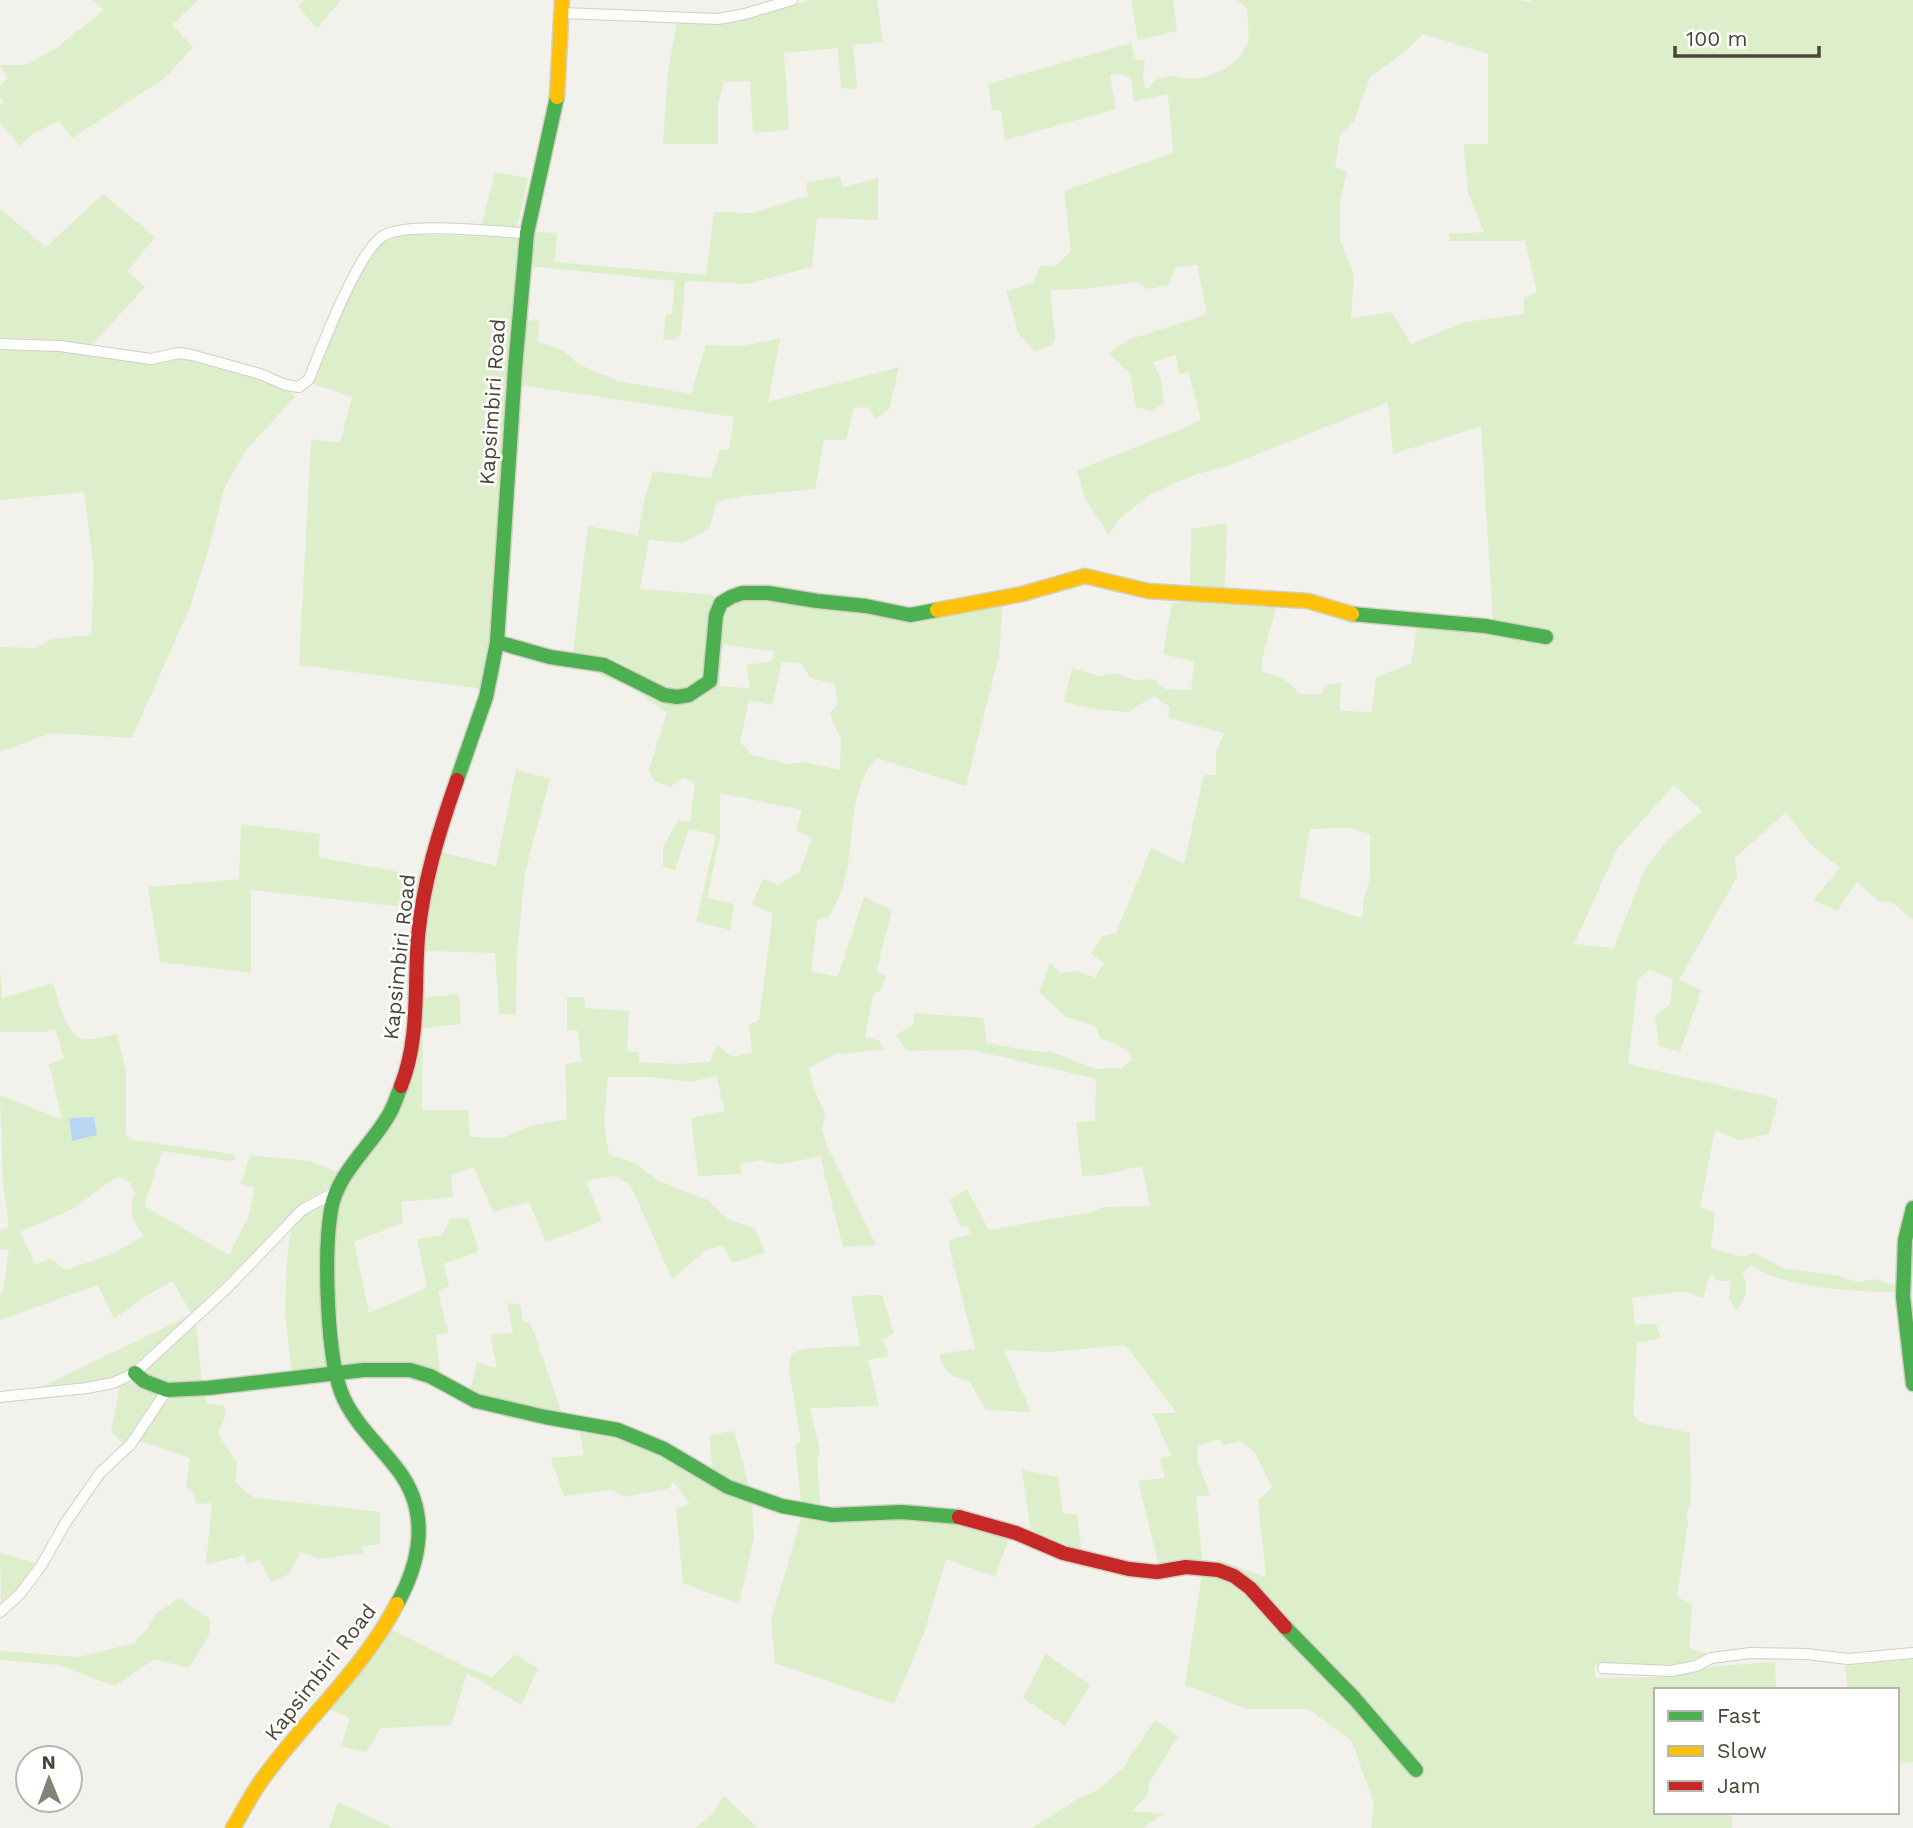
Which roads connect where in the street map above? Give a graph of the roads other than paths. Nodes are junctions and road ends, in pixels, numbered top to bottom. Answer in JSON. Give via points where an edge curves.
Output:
{"nodes":[{"id":1,"x":792,"y":0,"type":"edge"},
{"id":2,"x":562,"y":7,"type":"edge"},
{"id":3,"x":527,"y":233,"type":"junction"},
{"id":4,"x":0,"y":344,"type":"edge"},
{"id":5,"x":1546,"y":637,"type":"dead end"},
{"id":6,"x":497,"y":642,"type":"junction"},
{"id":7,"x":335,"y":1192,"type":"junction"},
{"id":8,"x":1913,"y":1208,"type":"edge"},
{"id":9,"x":135,"y":1373,"type":"junction"},
{"id":10,"x":336,"y":1373,"type":"junction"},
{"id":11,"x":1913,"y":1384,"type":"edge"},
{"id":12,"x":167,"y":1390,"type":"junction"},
{"id":13,"x":0,"y":1397,"type":"edge"},
{"id":14,"x":0,"y":1612,"type":"edge"},
{"id":15,"x":1913,"y":1653,"type":"edge"},
{"id":16,"x":1603,"y":1668,"type":"dead end"},
{"id":17,"x":1416,"y":1770,"type":"dead end"},
{"id":18,"x":233,"y":1828,"type":"edge"}],
"edges":[{"from":1,"to":2,"type":"street","via":[[718,19]]},
{"from":2,"to":3,"type":"street","name":"Kapsimbiri Road","via":[[557,99]]},
{"from":3,"to":4,"type":"street","via":[[417,229],[383,236],[363,257],[309,379],[299,387],[179,353],[151,359],[60,346]]},
{"from":3,"to":6,"type":"street","name":"Kapsimbiri Road"},
{"from":5,"to":6,"type":"street","via":[[1485,626],[1344,613],[1308,601],[1148,591],[1085,576],[1022,594],[910,615],[786,594],[735,595],[724,600],[718,611],[710,681],[677,697],[660,694],[604,665],[550,657]]},
{"from":6,"to":7,"type":"street","name":"Kapsimbiri Road","via":[[486,697],[439,828],[426,887],[418,939],[415,1018],[404,1078],[391,1111]]},
{"from":7,"to":9,"type":"street","via":[[302,1210]]},
{"from":7,"to":10,"type":"street","name":"Kapsimbiri Road","via":[[327,1238]]},
{"from":8,"to":11,"type":"street","via":[[1905,1240],[1903,1297]]},
{"from":9,"to":12,"type":"street"},
{"from":9,"to":13,"type":"street","via":[[86,1388]]},
{"from":10,"to":12,"type":"street"},
{"from":10,"to":17,"type":"street","via":[[410,1370],[477,1401],[618,1430],[664,1449],[728,1487],[782,1506],[832,1515],[953,1515],[1016,1533],[1063,1553],[1129,1569],[1218,1570],[1250,1588]]},
{"from":10,"to":18,"type":"street","name":"Kapsimbiri Road","via":[[353,1414],[414,1493],[420,1515],[415,1563],[398,1604],[355,1668],[264,1776]]},
{"from":12,"to":14,"type":"street","via":[[131,1444],[100,1473],[27,1585]]},
{"from":15,"to":16,"type":"street","via":[[1848,1659],[1751,1653],[1711,1658],[1671,1671]]}]}
